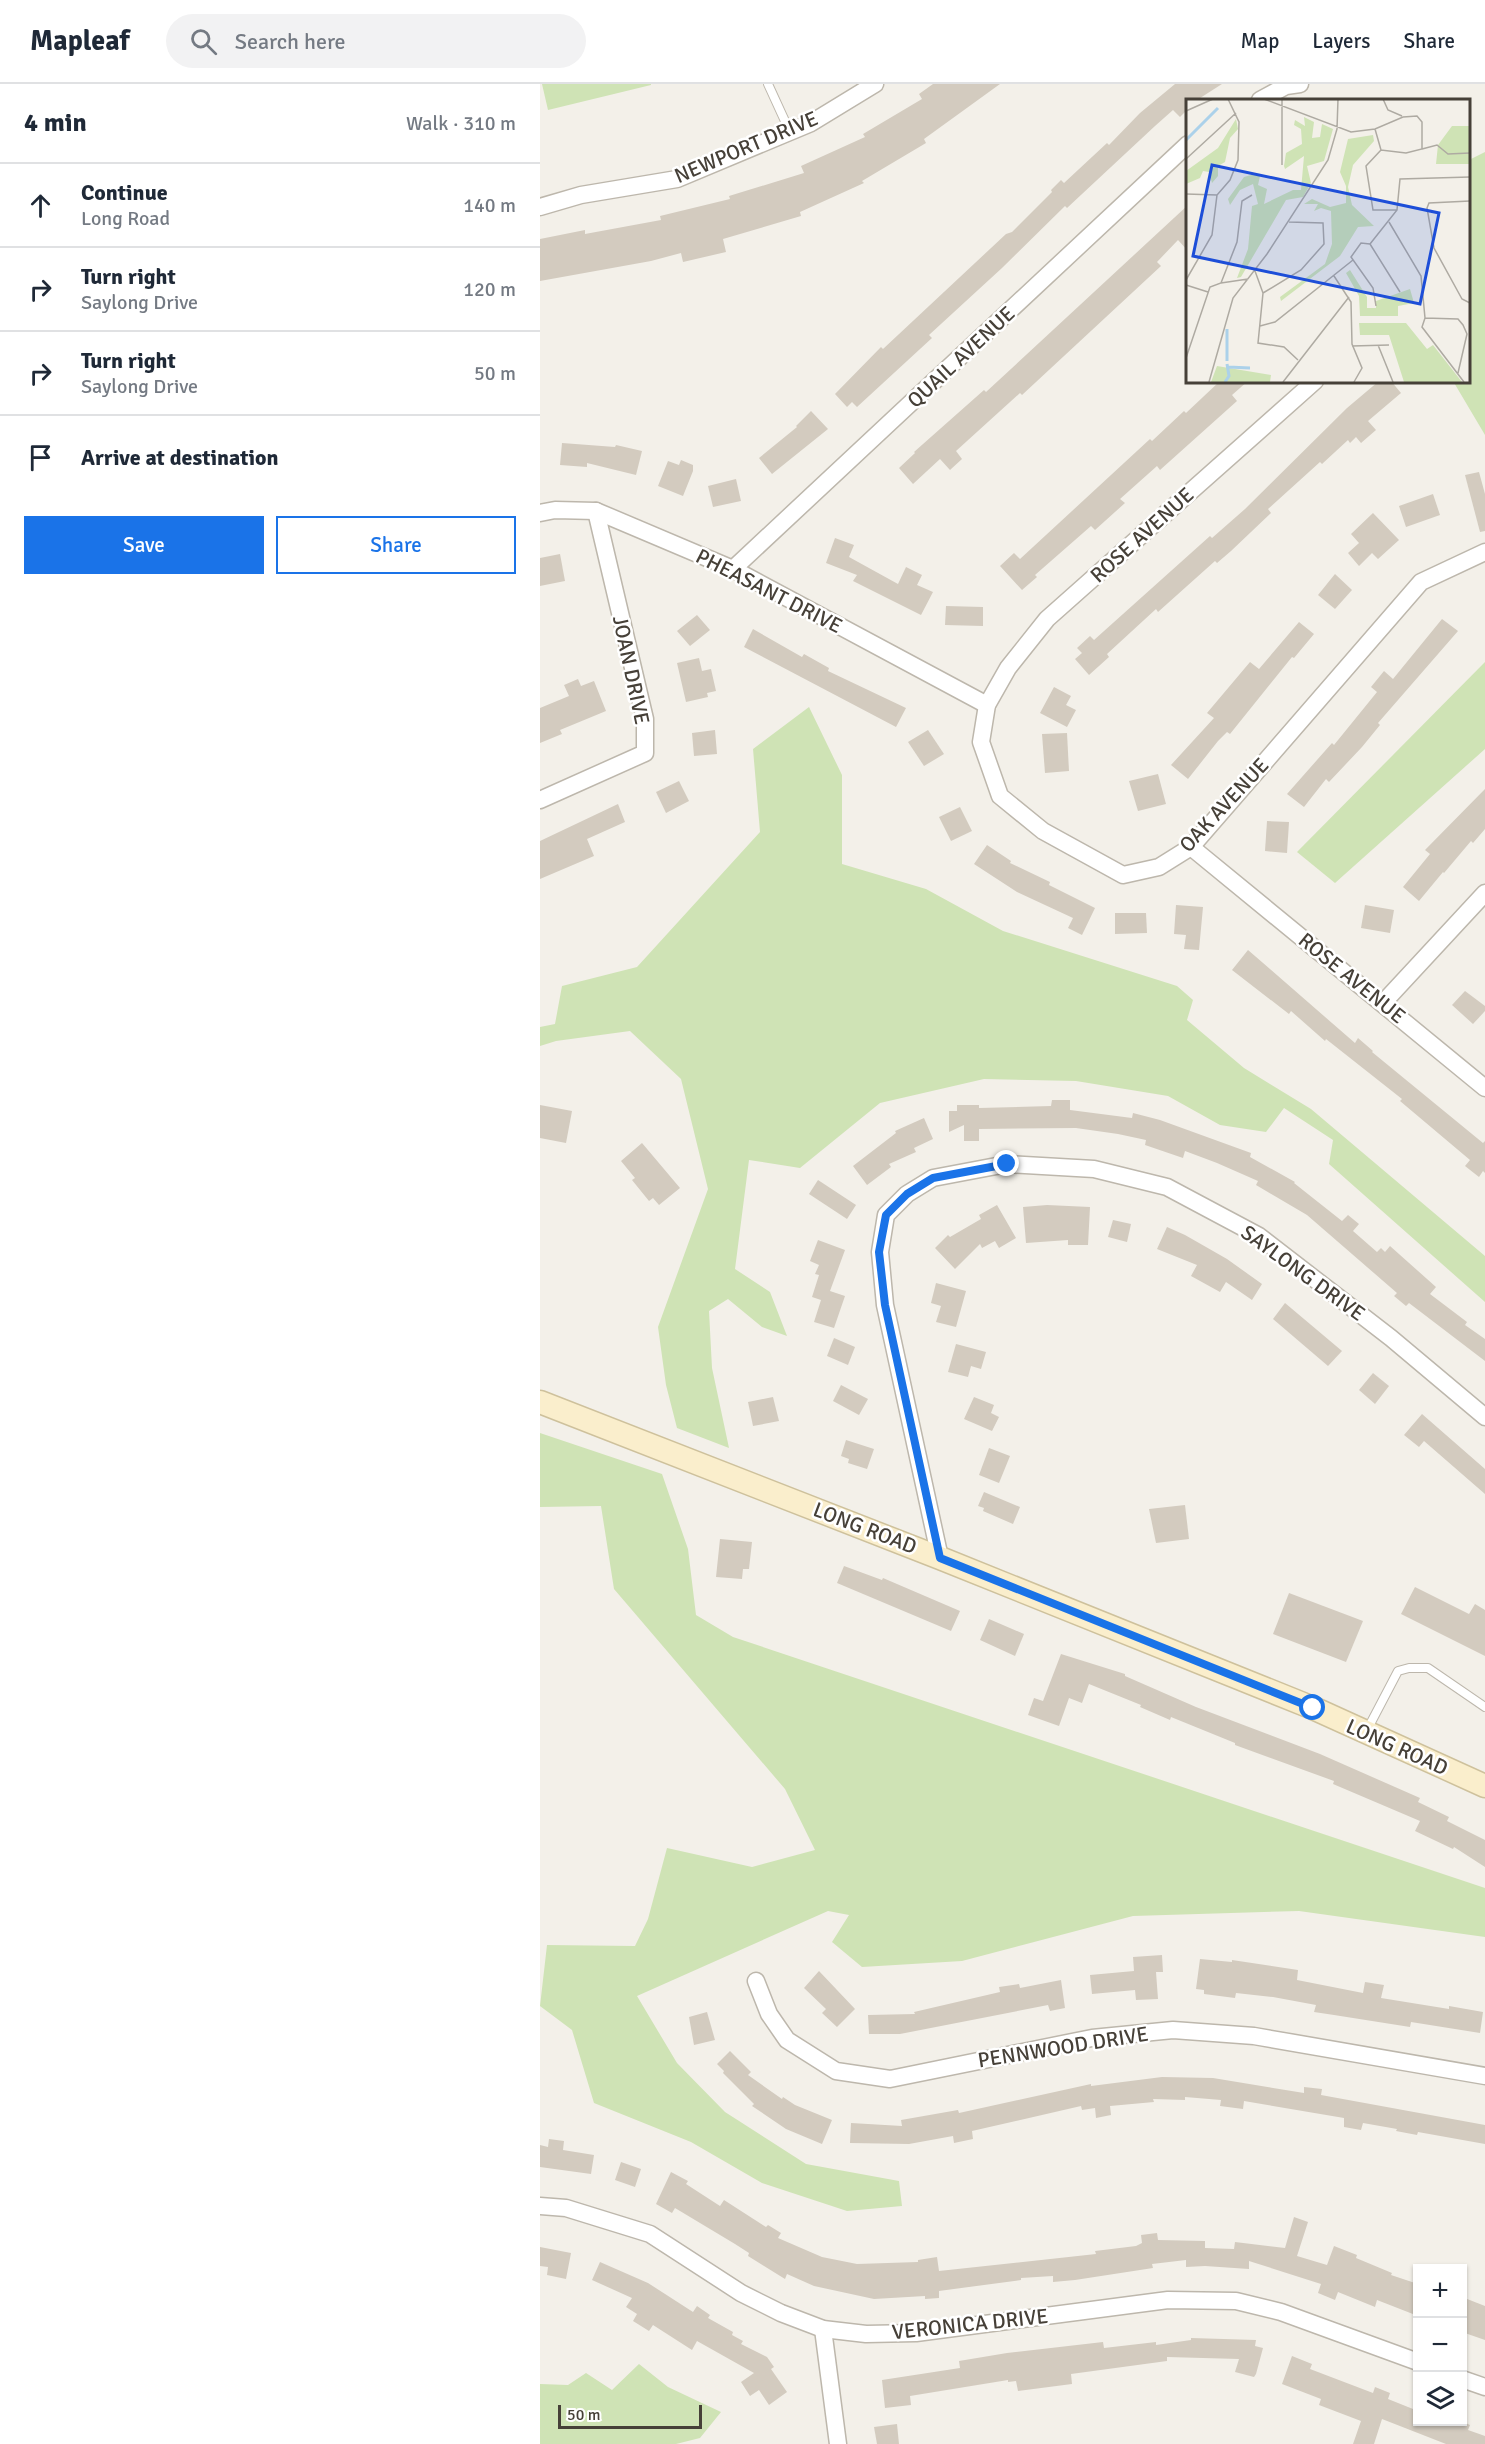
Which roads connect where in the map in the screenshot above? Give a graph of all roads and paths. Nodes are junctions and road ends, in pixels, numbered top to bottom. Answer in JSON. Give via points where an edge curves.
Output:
{"nodes":[{"id":1,"x":768,"y":84,"type":"edge"},
{"id":2,"x":875,"y":84,"type":"edge"},
{"id":3,"x":1300,"y":84,"type":"edge"},
{"id":4,"x":1262,"y":99,"type":"edge"},
{"id":5,"x":790,"y":132,"type":"junction"},
{"id":6,"x":1186,"y":146,"type":"edge"},
{"id":7,"x":540,"y":207,"type":"edge"},
{"id":8,"x":1314,"y":382,"type":"edge"},
{"id":9,"x":596,"y":511,"type":"junction"},
{"id":10,"x":540,"y":513,"type":"edge"},
{"id":11,"x":1485,"y":552,"type":"edge"},
{"id":12,"x":733,"y":569,"type":"junction"},
{"id":13,"x":987,"y":705,"type":"junction"},
{"id":14,"x":540,"y":800,"type":"edge"},
{"id":15,"x":1191,"y":847,"type":"junction"},
{"id":16,"x":1485,"y":893,"type":"edge"},
{"id":17,"x":1383,"y":1003,"type":"junction"},
{"id":18,"x":1485,"y":1088,"type":"edge"},
{"id":19,"x":540,"y":1402,"type":"edge"},
{"id":20,"x":1485,"y":1418,"type":"edge"},
{"id":21,"x":940,"y":1558,"type":"junction"},
{"id":22,"x":1485,"y":1707,"type":"edge"},
{"id":23,"x":1366,"y":1732,"type":"junction"},
{"id":24,"x":1485,"y":1786,"type":"edge"},
{"id":25,"x":756,"y":1981,"type":"dead end"},
{"id":26,"x":1485,"y":2076,"type":"edge"},
{"id":27,"x":540,"y":2206,"type":"edge"},
{"id":28,"x":823,"y":2329,"type":"junction"},
{"id":29,"x":1413,"y":2360,"type":"edge"},
{"id":30,"x":1467,"y":2381,"type":"edge"},
{"id":31,"x":1485,"y":2387,"type":"edge"},
{"id":32,"x":838,"y":2444,"type":"edge"}],
"edges":[{"from":1,"to":5,"type":"lane"},
{"from":2,"to":5,"type":"street","name":"NEWPORT DRIVE"},
{"from":3,"to":4,"type":"street","via":[[1286,86]]},
{"from":5,"to":7,"type":"street","name":"NEWPORT DRIVE","via":[[677,179],[580,195]]},
{"from":6,"to":12,"type":"street","name":"QUAIL AVENUE"},
{"from":8,"to":13,"type":"street","name":"ROSE AVENUE","via":[[1047,620],[1008,668]]},
{"from":9,"to":10,"type":"street","name":"PHEASANT DRIVE"},
{"from":9,"to":12,"type":"street","name":"PHEASANT DRIVE"},
{"from":9,"to":14,"type":"street","name":"JOAN DRIVE","via":[[645,719],[645,753]]},
{"from":11,"to":15,"type":"street","name":"OAK AVENUE","via":[[1421,582]]},
{"from":12,"to":13,"type":"street","name":"PHEASANT DRIVE"},
{"from":13,"to":15,"type":"street","name":"OAK AVENUE","via":[[981,742],[1000,796],[1042,831],[1123,875],[1159,867]]},
{"from":15,"to":17,"type":"street","name":"ROSE AVENUE"},
{"from":16,"to":17,"type":"street"},
{"from":17,"to":18,"type":"street","name":"ROSE AVENUE"},
{"from":19,"to":21,"type":"street","name":"LONG ROAD"},
{"from":20,"to":21,"type":"street","name":"SAYLONG DRIVE","via":[[1391,1338],[1259,1236],[1167,1187],[1094,1169],[1007,1164],[933,1178],[907,1194],[886,1215],[879,1252],[885,1305]]},
{"from":21,"to":23,"type":"street","name":"LONG ROAD"},
{"from":22,"to":23,"type":"lane","via":[[1428,1668],[1409,1668],[1398,1671]]},
{"from":23,"to":24,"type":"street","name":"LONG ROAD"},
{"from":25,"to":26,"type":"street","name":"PENNWOOD DRIVE","via":[[769,2014],[787,2040],[836,2071],[890,2079],[1092,2038],[1173,2030],[1254,2036]]},
{"from":27,"to":28,"type":"street","name":"VERONICA DRIVE","via":[[566,2208],[650,2234],[741,2293]]},
{"from":28,"to":29,"type":"street","name":"VERONICA DRIVE","via":[[866,2334],[916,2333],[1168,2300],[1236,2301],[1290,2315]]},
{"from":28,"to":32,"type":"street"},
{"from":30,"to":31,"type":"street"}]}
